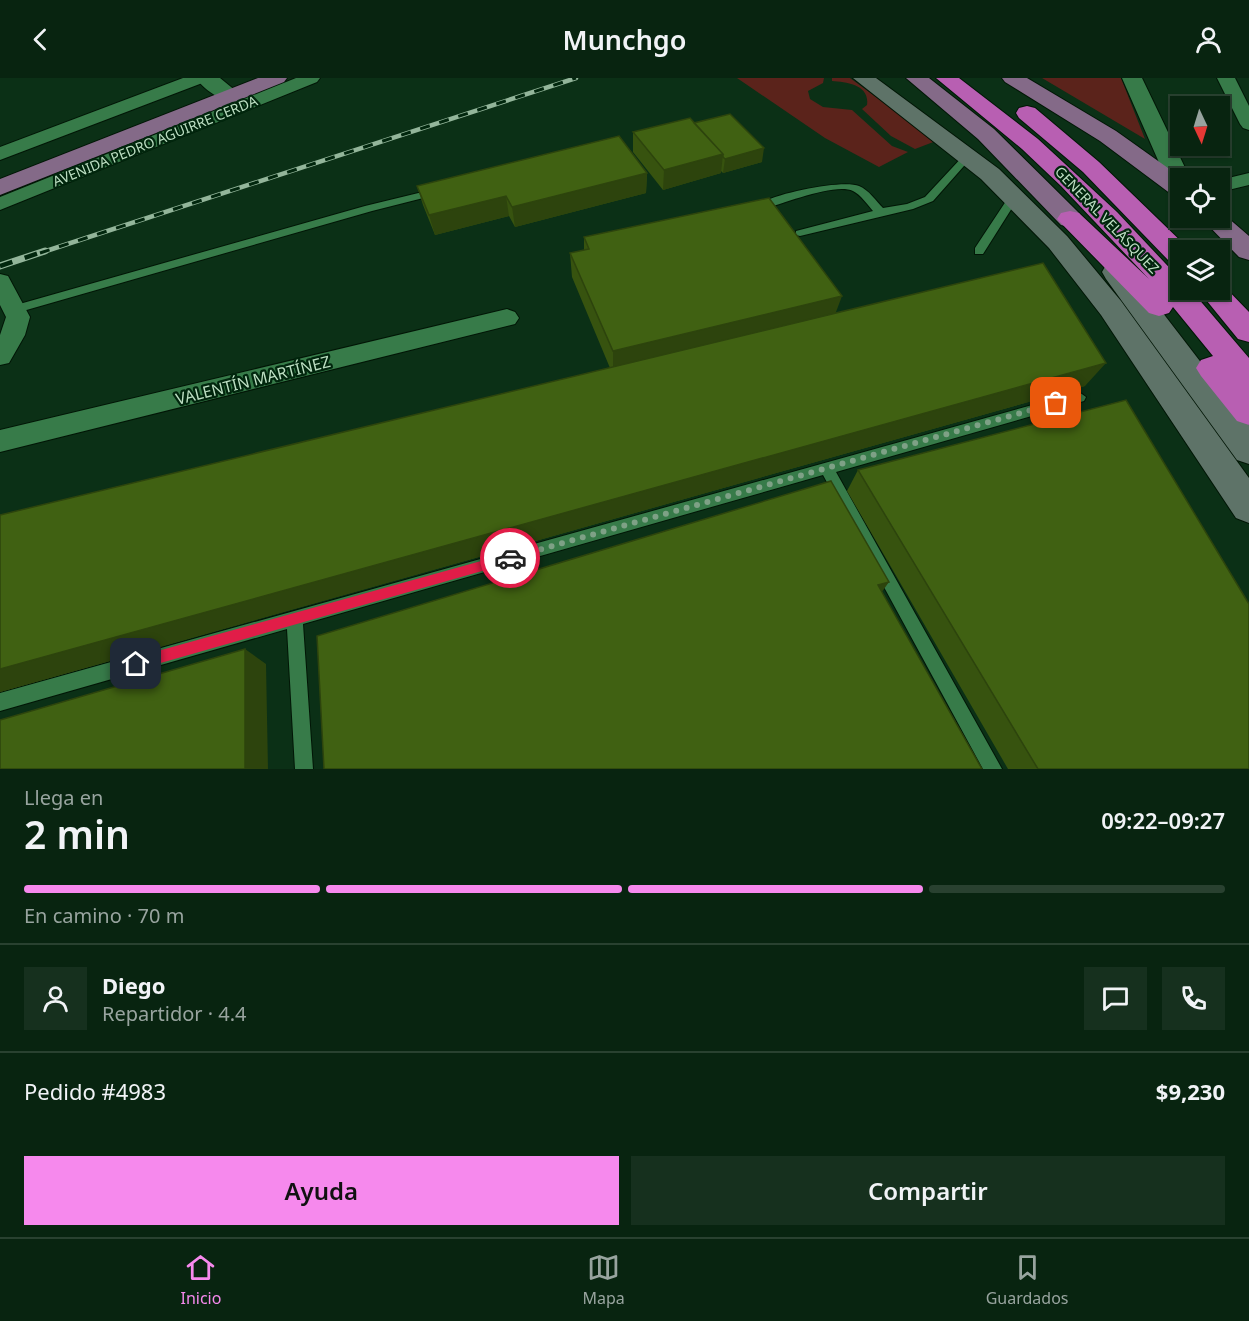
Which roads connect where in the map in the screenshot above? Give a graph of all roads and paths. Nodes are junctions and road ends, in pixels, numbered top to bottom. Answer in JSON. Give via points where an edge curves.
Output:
{"nodes":[{"id":1,"x":277,"y":78,"type":"edge"},
{"id":2,"x":311,"y":78,"type":"edge"},
{"id":3,"x":863,"y":78,"type":"edge"},
{"id":4,"x":916,"y":78,"type":"edge"},
{"id":5,"x":946,"y":78,"type":"edge"},
{"id":6,"x":979,"y":78,"type":"edge"},
{"id":7,"x":1012,"y":78,"type":"edge"},
{"id":8,"x":1132,"y":78,"type":"edge"},
{"id":9,"x":1226,"y":78,"type":"edge"},
{"id":10,"x":217,"y":83,"type":"edge"},
{"id":11,"x":1249,"y":124,"type":"edge"},
{"id":12,"x":0,"y":154,"type":"edge"},
{"id":13,"x":968,"y":156,"type":"junction"},
{"id":14,"x":1173,"y":168,"type":"edge"},
{"id":15,"x":0,"y":169,"type":"edge"},
{"id":16,"x":1249,"y":179,"type":"edge"},
{"id":17,"x":1170,"y":182,"type":"edge"},
{"id":18,"x":1230,"y":184,"type":"edge"},
{"id":19,"x":0,"y":188,"type":"edge"},
{"id":20,"x":447,"y":189,"type":"edge"},
{"id":21,"x":1014,"y":197,"type":"junction"},
{"id":22,"x":0,"y":204,"type":"edge"},
{"id":23,"x":751,"y":209,"type":"edge"},
{"id":24,"x":880,"y":212,"type":"junction"},
{"id":25,"x":1070,"y":219,"type":"junction"},
{"id":26,"x":1225,"y":228,"type":"edge"},
{"id":27,"x":800,"y":233,"type":"dead end"},
{"id":28,"x":1170,"y":246,"type":"edge"},
{"id":29,"x":980,"y":251,"type":"dead end"},
{"id":30,"x":1249,"y":251,"type":"edge"},
{"id":31,"x":0,"y":282,"type":"edge"},
{"id":32,"x":1221,"y":300,"type":"edge"},
{"id":33,"x":16,"y":309,"type":"junction"},
{"id":34,"x":507,"y":318,"type":"dead end"},
{"id":35,"x":1249,"y":331,"type":"edge"},
{"id":36,"x":0,"y":356,"type":"edge"},
{"id":37,"x":1249,"y":380,"type":"edge"},
{"id":38,"x":1079,"y":397,"type":"dead end"},
{"id":39,"x":1249,"y":412,"type":"edge"},
{"id":40,"x":0,"y":441,"type":"edge"},
{"id":41,"x":1249,"y":450,"type":"edge"},
{"id":42,"x":826,"y":468,"type":"junction"},
{"id":43,"x":1249,"y":507,"type":"edge"},
{"id":44,"x":295,"y":619,"type":"junction"},
{"id":45,"x":0,"y":702,"type":"edge"},
{"id":46,"x":304,"y":769,"type":"edge"},
{"id":47,"x":993,"y":769,"type":"edge"}],
"edges":[{"from":1,"to":10,"type":"main road","name":"AVENIDA PEDRO AGUIRRE CERDA"},
{"from":2,"to":22,"type":"street","name":"AVENIDA PEDRO AGUIRRE CERDA"},
{"from":3,"to":13,"type":"main road"},
{"from":4,"to":25,"type":"main road","via":[[986,134]]},
{"from":5,"to":37,"type":"highway","name":"GENERAL VELÁSQUEZ","via":[[1012,129],[1074,185],[1152,265]]},
{"from":6,"to":28,"type":"highway","name":"GENERAL VELÁSQUEZ","via":[[1091,167]]},
{"from":7,"to":17,"type":"main road","via":[[1108,136]]},
{"from":8,"to":14,"type":"street"},
{"from":9,"to":11,"type":"street"},
{"from":10,"to":12,"type":"street","name":"AVENIDA PEDRO AGUIRRE CERDA"},
{"from":10,"to":15,"type":"main road","name":"AVENIDA PEDRO AGUIRRE CERDA"},
{"from":10,"to":19,"type":"main road","name":"AVENIDA PEDRO AGUIRRE CERDA"},
{"from":13,"to":21,"type":"main road"},
{"from":13,"to":24,"type":"lane","via":[[929,199]]},
{"from":16,"to":18,"type":"street"},
{"from":20,"to":33,"type":"lane"},
{"from":21,"to":29,"type":"lane"},
{"from":21,"to":43,"type":"main road","via":[[1058,242],[1104,299]]},
{"from":23,"to":24,"type":"lane","via":[[848,186]]},
{"from":24,"to":27,"type":"lane"},
{"from":25,"to":39,"type":"highway","via":[[1144,289]]},
{"from":25,"to":41,"type":"main road","via":[[1125,283]]},
{"from":26,"to":30,"type":"main road"},
{"from":31,"to":33,"type":"street"},
{"from":32,"to":35,"type":"highway"},
{"from":33,"to":36,"type":"street","via":[[17,325]]},
{"from":34,"to":40,"type":"street","name":"VALENTÍN MARTÍNEZ"},
{"from":38,"to":42,"type":"lane"},
{"from":42,"to":44,"type":"lane"},
{"from":42,"to":47,"type":"lane"},
{"from":44,"to":45,"type":"lane"},
{"from":44,"to":46,"type":"lane"}]}
